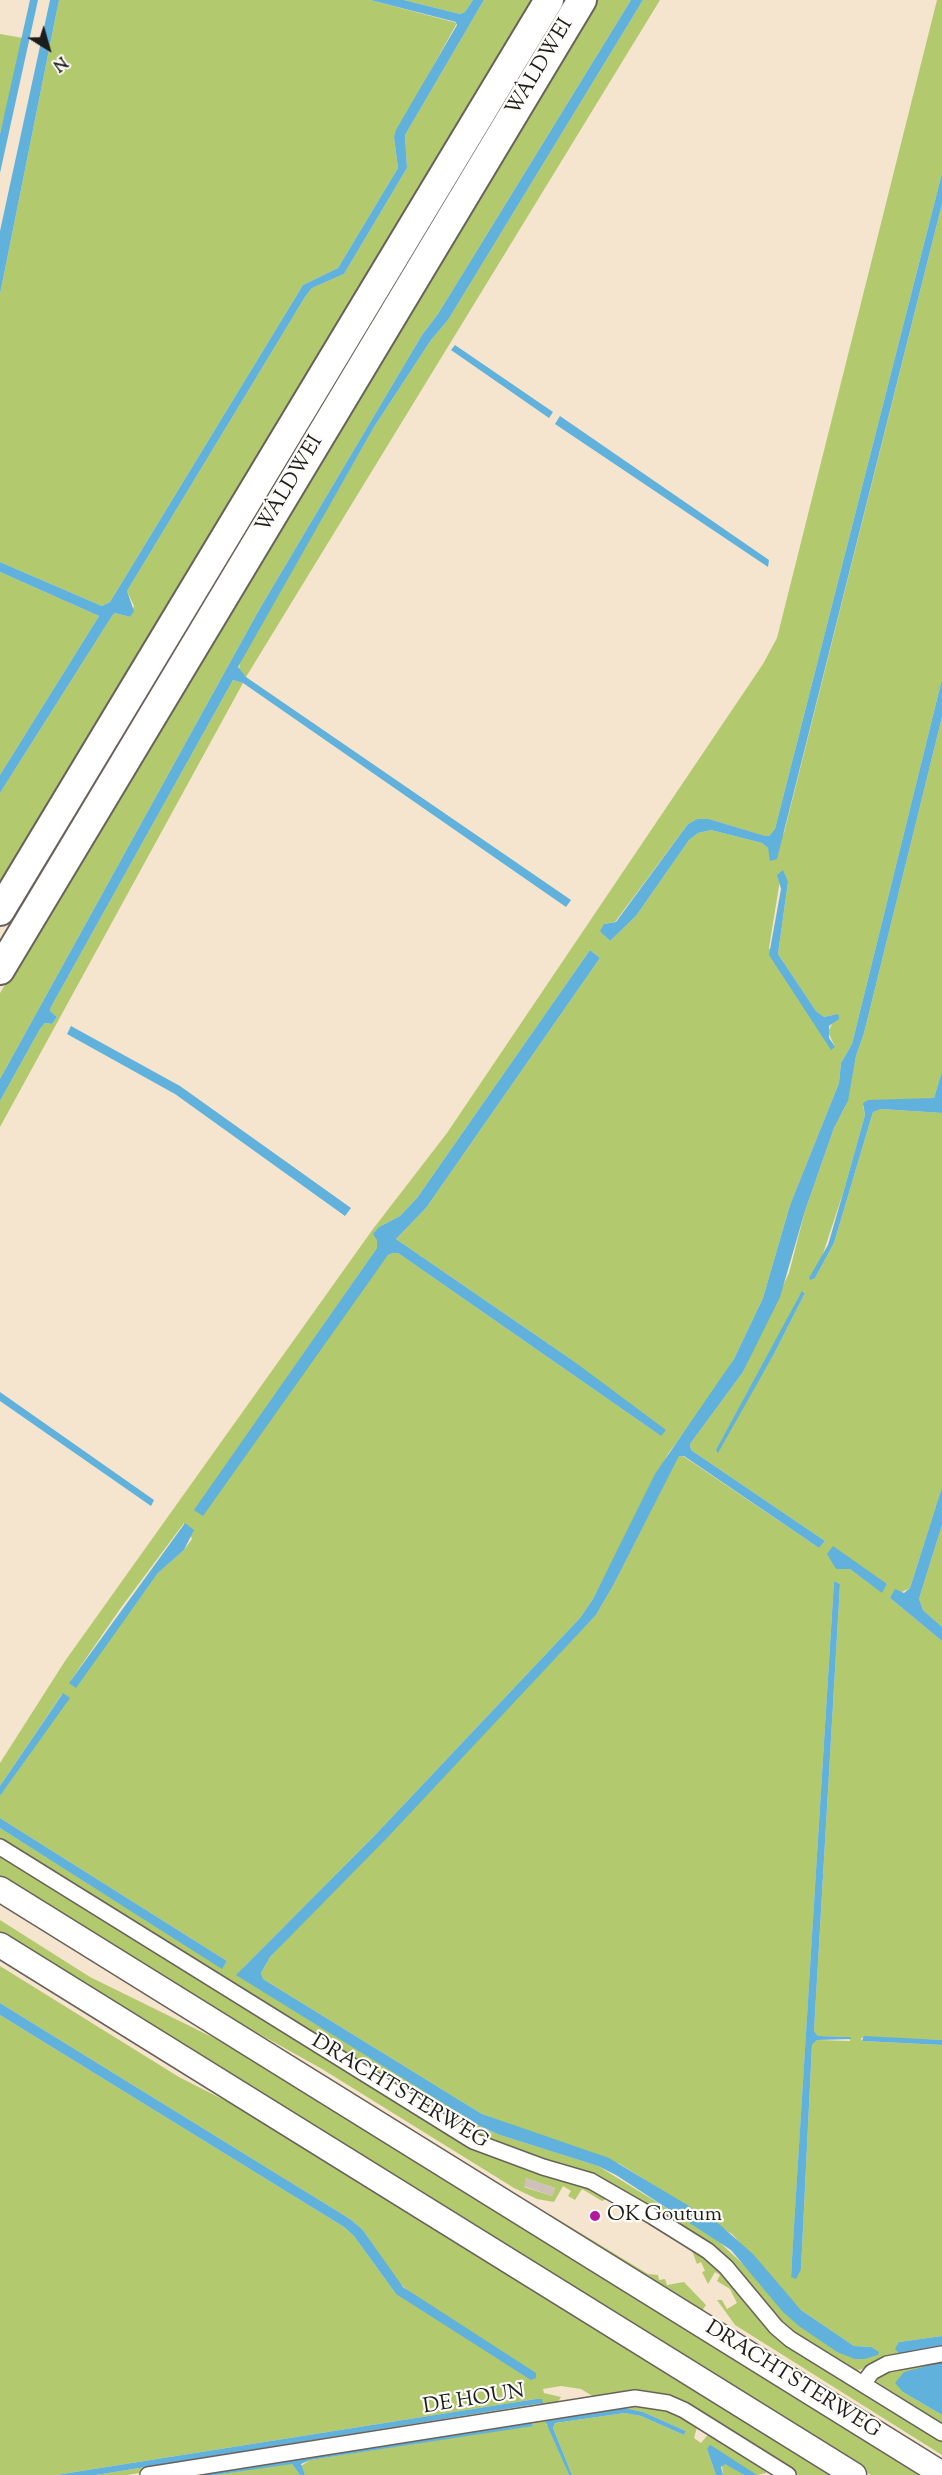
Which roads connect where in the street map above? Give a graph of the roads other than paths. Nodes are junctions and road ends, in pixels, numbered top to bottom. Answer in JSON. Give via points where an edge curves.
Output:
{"nodes":[{"id":1,"x":549,"y":0,"type":"edge"},
{"id":2,"x":582,"y":0,"type":"edge"},
{"id":3,"x":0,"y":911,"type":"edge"},
{"id":4,"x":0,"y":970,"type":"edge"},
{"id":5,"x":0,"y":1847,"type":"edge"},
{"id":6,"x":0,"y":1889,"type":"edge"},
{"id":7,"x":0,"y":1945,"type":"edge"},
{"id":8,"x":942,"y":2354,"type":"edge"},
{"id":9,"x":863,"y":2384,"type":"junction"},
{"id":10,"x":942,"y":2433,"type":"edge"},
{"id":11,"x":942,"y":2474,"type":"edge"},
{"id":12,"x":148,"y":2475,"type":"edge"},
{"id":13,"x":788,"y":2475,"type":"edge"},
{"id":14,"x":854,"y":2475,"type":"edge"}],
"edges":[{"from":1,"to":3,"type":"highway","name":"WÂLDWEI"},
{"from":2,"to":4,"type":"highway","name":"WÂLDWEI"},
{"from":5,"to":9,"type":"street","name":"DRACHTSTERWEG","via":[[457,2132],[497,2151],[591,2181],[652,2216],[726,2267],[776,2327]]},
{"from":6,"to":11,"type":"main road","name":"DRACHTSTERWEG"},
{"from":7,"to":14,"type":"main road"},
{"from":8,"to":9,"type":"street","via":[[887,2364],[872,2372]]},
{"from":9,"to":10,"type":"street","name":"DRACHTSTERWEG"},
{"from":12,"to":13,"type":"street","name":"DE HOUN","via":[[635,2398],[684,2410]]}]}
